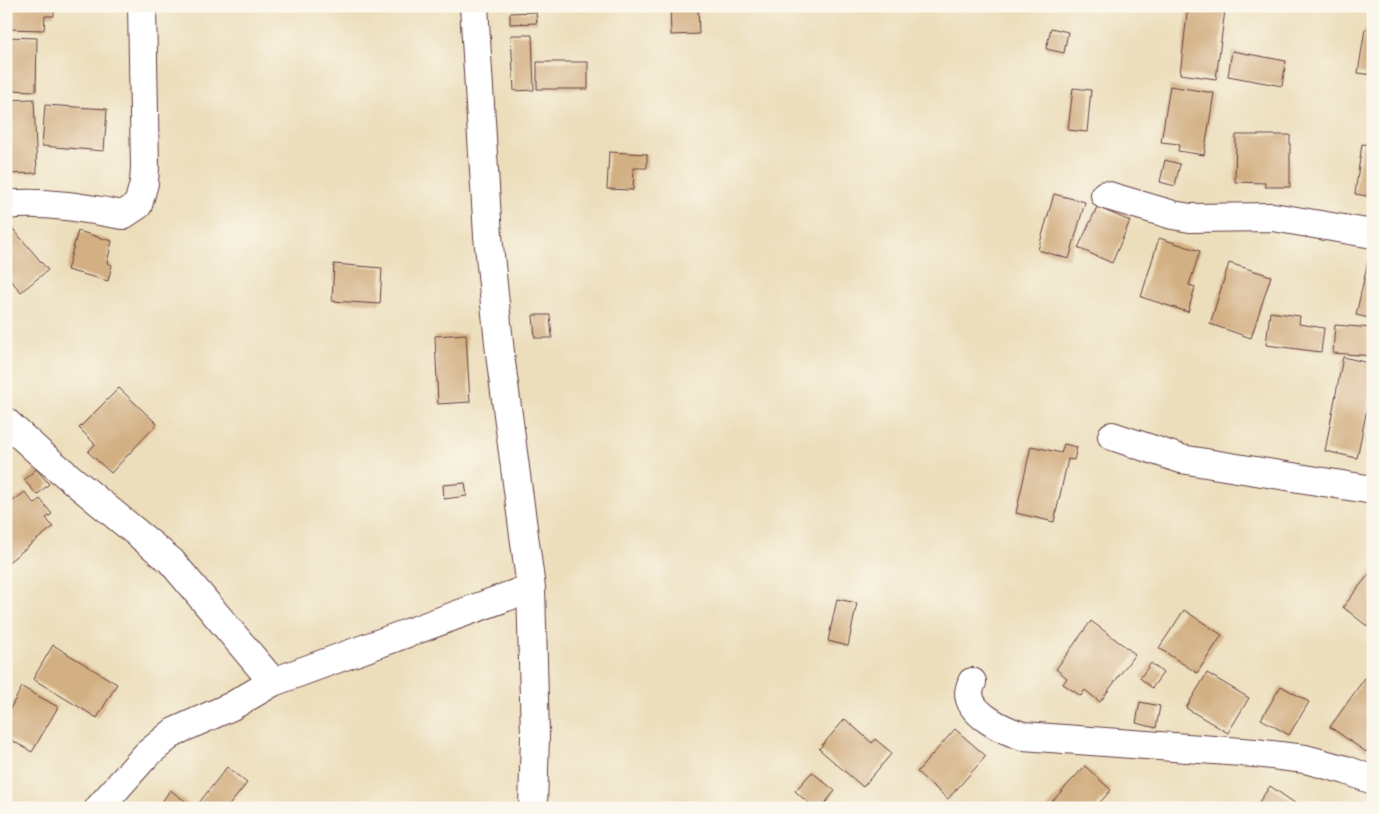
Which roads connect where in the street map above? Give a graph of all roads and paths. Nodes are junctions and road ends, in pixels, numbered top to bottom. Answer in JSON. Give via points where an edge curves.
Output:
{"nodes":[{"id":1,"x":142,"y":6,"type":"edge"},
{"id":2,"x":474,"y":6,"type":"edge"},
{"id":3,"x":1105,"y":195,"type":"dead end"},
{"id":4,"x":6,"y":205,"type":"edge"},
{"id":5,"x":1373,"y":234,"type":"edge"},
{"id":6,"x":6,"y":422,"type":"edge"},
{"id":7,"x":1112,"y":436,"type":"dead end"},
{"id":8,"x":1373,"y":490,"type":"edge"},
{"id":9,"x":531,"y":588,"type":"junction"},
{"id":10,"x":273,"y":682,"type":"junction"},
{"id":11,"x":972,"y":682,"type":"dead end"},
{"id":12,"x":1373,"y":780,"type":"edge"},
{"id":13,"x":533,"y":804,"type":"edge"},
{"id":14,"x":99,"y":808,"type":"edge"}],
"edges":[{"from":1,"to":4,"type":"street","via":[[145,167],[138,205],[123,215],[63,205]]},
{"from":2,"to":9,"type":"street","via":[[488,236]]},
{"from":3,"to":5,"type":"street","via":[[1190,218],[1273,217]]},
{"from":6,"to":10,"type":"street","via":[[171,561]]},
{"from":7,"to":8,"type":"street","via":[[1181,459]]},
{"from":9,"to":10,"type":"street"},
{"from":9,"to":13,"type":"street","via":[[535,735]]},
{"from":10,"to":14,"type":"street","via":[[232,706],[174,732],[146,755]]},
{"from":11,"to":12,"type":"street","via":[[969,695],[975,708],[1005,731],[1024,736],[1305,759]]}]}
